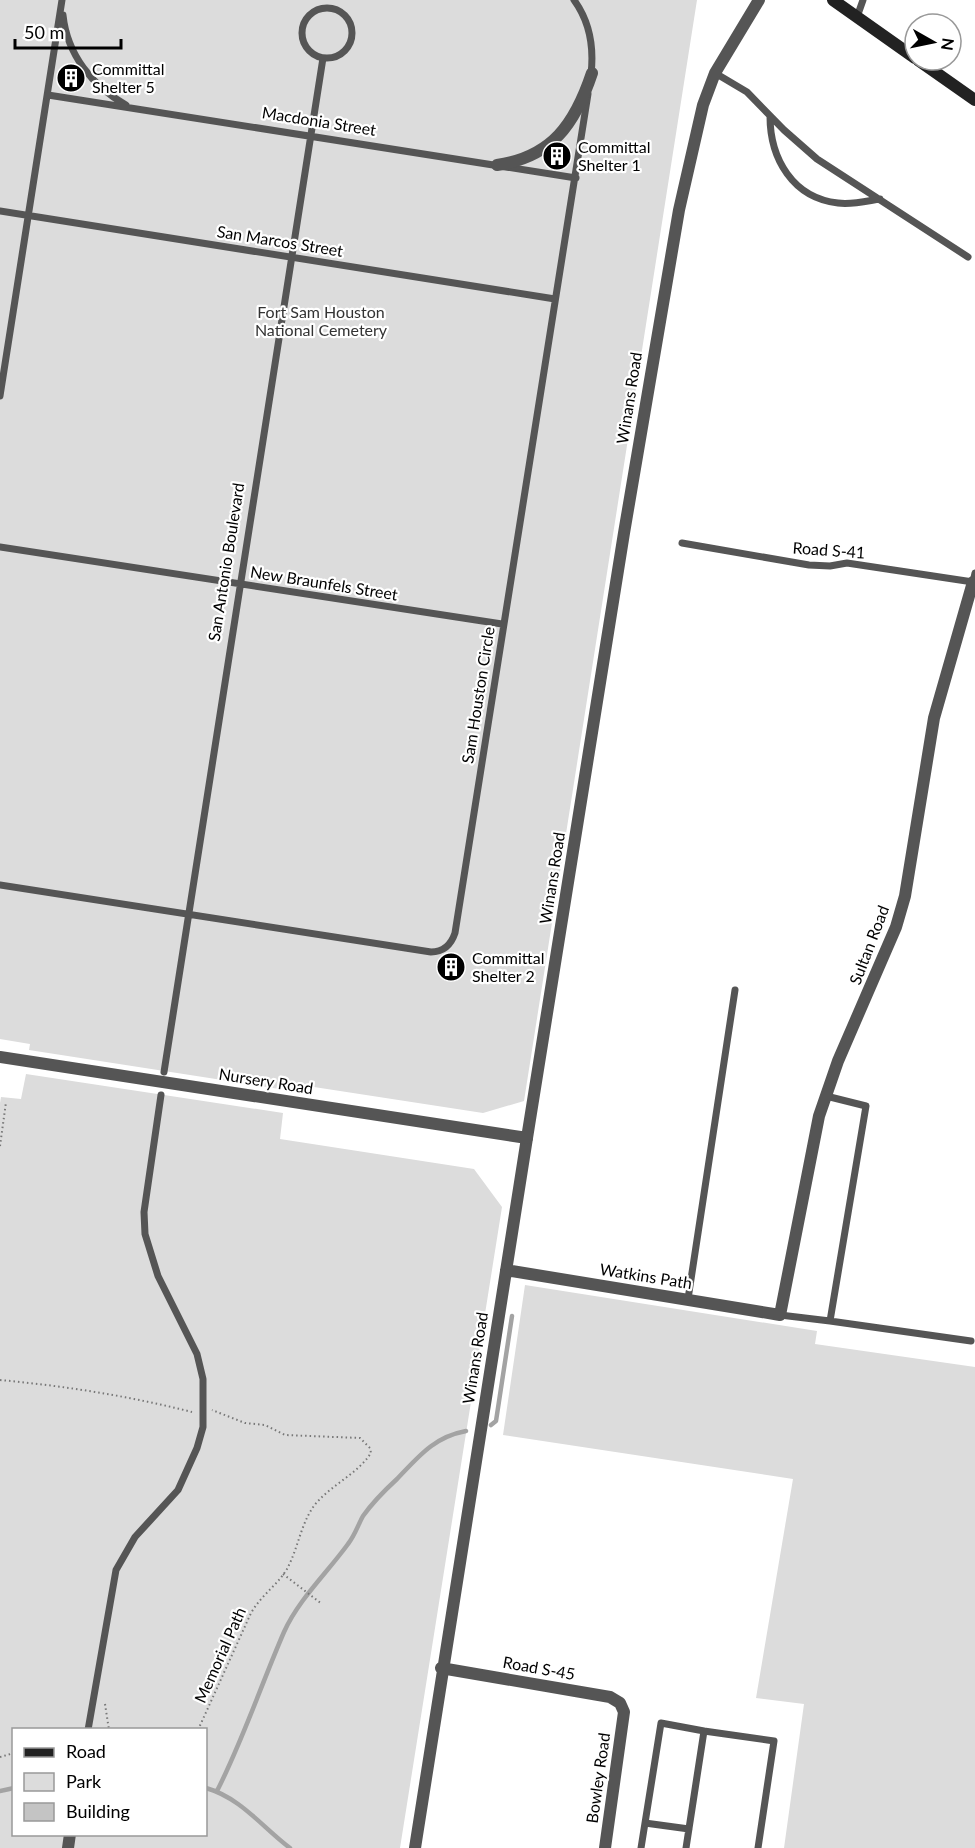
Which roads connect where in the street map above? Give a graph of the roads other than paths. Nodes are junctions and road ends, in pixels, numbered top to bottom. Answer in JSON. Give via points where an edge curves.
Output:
{"nodes":[{"id":1,"x":62,"y":0,"type":"edge"},
{"id":2,"x":333,"y":0,"type":"edge"},
{"id":3,"x":574,"y":0,"type":"edge"},
{"id":4,"x":759,"y":0,"type":"edge"},
{"id":5,"x":833,"y":0,"type":"edge"},
{"id":6,"x":863,"y":0,"type":"edge"},
{"id":7,"x":331,"y":9,"type":"junction"},
{"id":8,"x":857,"y":17,"type":"junction"},
{"id":9,"x":903,"y":49,"type":"edge"},
{"id":10,"x":323,"y":58,"type":"junction"},
{"id":11,"x":935,"y":72,"type":"edge"},
{"id":12,"x":592,"y":73,"type":"junction"},
{"id":13,"x":715,"y":73,"type":"junction"},
{"id":14,"x":48,"y":95,"type":"junction"},
{"id":15,"x":975,"y":100,"type":"edge"},
{"id":16,"x":137,"y":108,"type":"junction"},
{"id":17,"x":770,"y":116,"type":"junction"},
{"id":18,"x":311,"y":136,"type":"junction"},
{"id":19,"x":497,"y":165,"type":"junction"},
{"id":20,"x":576,"y":178,"type":"junction"},
{"id":21,"x":881,"y":199,"type":"junction"},
{"id":22,"x":0,"y":211,"type":"edge"},
{"id":23,"x":28,"y":216,"type":"junction"},
{"id":24,"x":294,"y":257,"type":"junction"},
{"id":25,"x":968,"y":257,"type":"dead end"},
{"id":26,"x":555,"y":299,"type":"junction"},
{"id":27,"x":0,"y":396,"type":"edge"},
{"id":28,"x":682,"y":543,"type":"dead end"},
{"id":29,"x":0,"y":547,"type":"edge"},
{"id":30,"x":974,"y":578,"type":"edge"},
{"id":31,"x":239,"y":584,"type":"junction"},
{"id":32,"x":502,"y":624,"type":"junction"},
{"id":33,"x":0,"y":885,"type":"edge"},
{"id":34,"x":190,"y":914,"type":"junction"},
{"id":35,"x":735,"y":990,"type":"dead end"},
{"id":36,"x":0,"y":1058,"type":"edge"},
{"id":37,"x":164,"y":1072,"type":"dead end"},
{"id":38,"x":161,"y":1095,"type":"dead end"},
{"id":39,"x":826,"y":1096,"type":"junction"},
{"id":40,"x":527,"y":1138,"type":"junction"},
{"id":41,"x":506,"y":1270,"type":"junction"},
{"id":42,"x":688,"y":1299,"type":"junction"},
{"id":43,"x":780,"y":1315,"type":"junction"},
{"id":44,"x":830,"y":1321,"type":"junction"},
{"id":45,"x":971,"y":1341,"type":"dead end"},
{"id":46,"x":441,"y":1668,"type":"junction"},
{"id":47,"x":624,"y":1712,"type":"joint"},
{"id":48,"x":88,"y":1728,"type":"edge"},
{"id":49,"x":704,"y":1731,"type":"junction"},
{"id":50,"x":645,"y":1823,"type":"junction"},
{"id":51,"x":689,"y":1829,"type":"junction"},
{"id":52,"x":415,"y":1848,"type":"edge"},
{"id":53,"x":605,"y":1848,"type":"edge"},
{"id":54,"x":641,"y":1848,"type":"edge"},
{"id":55,"x":686,"y":1848,"type":"edge"},
{"id":56,"x":758,"y":1848,"type":"edge"}],
"edges":[{"from":1,"to":14,"type":"lane"},
{"from":1,"to":16,"type":"lane","name":"Macdonia Street","via":[[68,37],[81,65],[107,93]]},
{"from":2,"to":7,"type":"lane"},
{"from":3,"to":12,"type":"lane","name":"Sam Houston Circle","via":[[589,32]]},
{"from":4,"to":13,"type":"street","name":"Winans Road"},
{"from":5,"to":8,"type":"main road"},
{"from":6,"to":8,"type":"lane"},
{"from":7,"to":10,"type":"lane","via":[[313,13],[303,29],[307,47]]},
{"from":7,"to":10,"type":"lane","via":[[347,19],[351,37],[341,54]]},
{"from":8,"to":9,"type":"main road"},
{"from":10,"to":18,"type":"lane","name":"San Antonio Boulevard"},
{"from":11,"to":15,"type":"main road"},
{"from":12,"to":19,"type":"street","name":"Macdonia Street","via":[[576,115],[560,135],[528,157]]},
{"from":12,"to":20,"type":"lane","name":"Sam Houston Circle"},
{"from":13,"to":17,"type":"lane","via":[[747,92]]},
{"from":13,"to":40,"type":"street","name":"Winans Road","via":[[692,149],[657,333]]},
{"from":14,"to":16,"type":"lane","name":"Macdonia Street"},
{"from":14,"to":23,"type":"lane"},
{"from":16,"to":18,"type":"lane","name":"Macdonia Street"},
{"from":17,"to":21,"type":"lane","via":[[818,159]]},
{"from":17,"to":21,"type":"lane","via":[[775,156],[788,177],[807,194],[839,204]]},
{"from":18,"to":19,"type":"lane","name":"Macdonia Street"},
{"from":18,"to":24,"type":"lane","name":"San Antonio Boulevard"},
{"from":19,"to":20,"type":"lane","name":"Macdonia Street"},
{"from":20,"to":26,"type":"lane","name":"Sam Houston Circle"},
{"from":21,"to":25,"type":"lane"},
{"from":22,"to":23,"type":"lane","name":"San Marcos Street"},
{"from":23,"to":24,"type":"lane","name":"San Marcos Street"},
{"from":23,"to":27,"type":"lane"},
{"from":24,"to":26,"type":"lane","name":"San Marcos Street"},
{"from":24,"to":31,"type":"lane","name":"San Antonio Boulevard"},
{"from":26,"to":32,"type":"lane","name":"Sam Houston Circle"},
{"from":28,"to":30,"type":"lane","name":"Road S-41","via":[[809,565],[847,563]]},
{"from":29,"to":31,"type":"lane","name":"New Braunfels Street"},
{"from":30,"to":39,"type":"street","name":"Sultan Road","via":[[934,718],[899,917]]},
{"from":31,"to":32,"type":"lane","name":"New Braunfels Street"},
{"from":31,"to":34,"type":"lane","name":"San Antonio Boulevard"},
{"from":32,"to":34,"type":"lane","name":"Sam Houston Circle","via":[[455,933],[447,947],[431,952]]},
{"from":33,"to":34,"type":"lane","name":"Sam Houston Circle"},
{"from":34,"to":37,"type":"lane","name":"San Antonio Boulevard"},
{"from":35,"to":42,"type":"lane"},
{"from":36,"to":40,"type":"street","name":"Nursery Road"},
{"from":38,"to":48,"type":"lane","via":[[144,1212],[145,1234],[158,1276],[198,1354],[204,1414],[197,1448],[178,1490],[135,1537],[116,1570]]},
{"from":39,"to":43,"type":"street","name":"Sultan Road"},
{"from":39,"to":44,"type":"lane","via":[[866,1106]]},
{"from":40,"to":41,"type":"street","name":"Winans Road"},
{"from":41,"to":42,"type":"street","name":"Watkins Path"},
{"from":41,"to":46,"type":"street","name":"Winans Road"},
{"from":42,"to":43,"type":"street","name":"Watkins Path"},
{"from":43,"to":44,"type":"lane"},
{"from":44,"to":45,"type":"lane"},
{"from":46,"to":47,"type":"street","name":"Road S-45","via":[[610,1697],[620,1703]]},
{"from":46,"to":52,"type":"street","name":"Winans Road"},
{"from":47,"to":53,"type":"street","name":"Bowley Road"},
{"from":49,"to":50,"type":"lane","via":[[661,1724]]},
{"from":49,"to":51,"type":"lane"},
{"from":49,"to":56,"type":"lane","via":[[774,1741]]},
{"from":50,"to":51,"type":"lane"},
{"from":50,"to":54,"type":"lane"},
{"from":51,"to":55,"type":"lane"}]}
